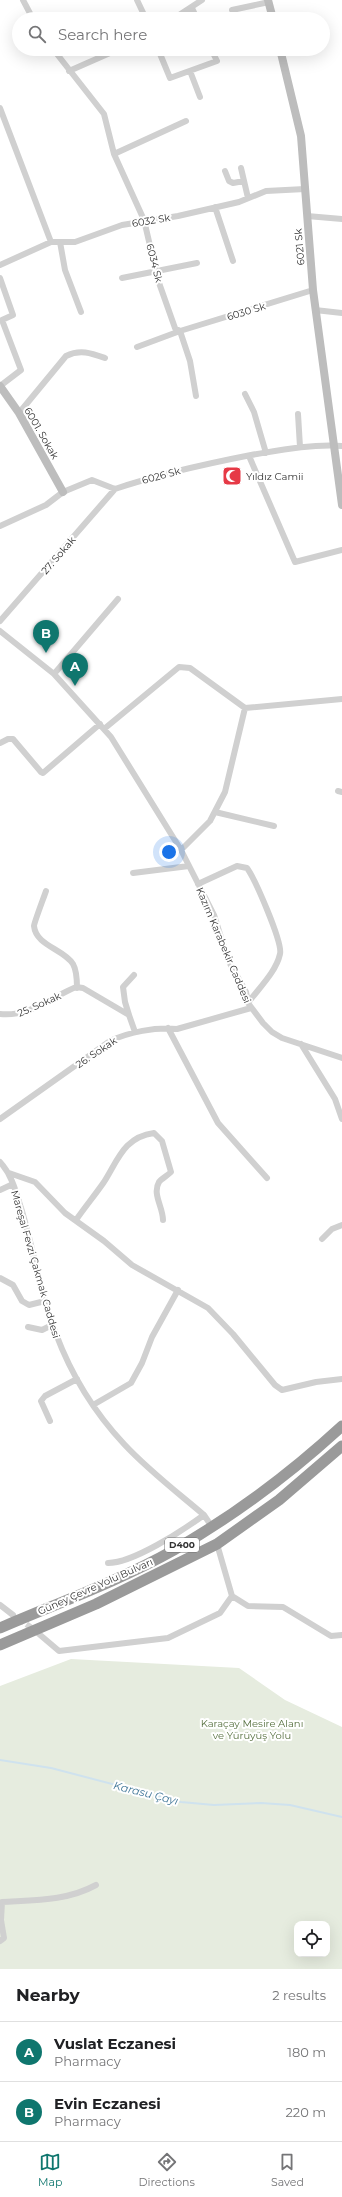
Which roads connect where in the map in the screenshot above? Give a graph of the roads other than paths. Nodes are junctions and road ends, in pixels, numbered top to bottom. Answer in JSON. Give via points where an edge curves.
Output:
{"nodes":[{"id":1,"x":23,"y":0,"type":"edge"},
{"id":2,"x":137,"y":0,"type":"edge"},
{"id":3,"x":202,"y":0,"type":"edge"},
{"id":4,"x":268,"y":1,"type":"edge"},
{"id":5,"x":192,"y":8,"type":"junction"},
{"id":6,"x":232,"y":10,"type":"dead end"},
{"id":7,"x":29,"y":12,"type":"edge"},
{"id":8,"x":143,"y":12,"type":"edge"},
{"id":9,"x":185,"y":12,"type":"edge"},
{"id":10,"x":194,"y":12,"type":"edge"},
{"id":11,"x":271,"y":12,"type":"edge"},
{"id":12,"x":58,"y":56,"type":"edge"},
{"id":13,"x":104,"y":56,"type":"edge"},
{"id":14,"x":161,"y":56,"type":"edge"},
{"id":15,"x":214,"y":56,"type":"edge"},
{"id":16,"x":282,"y":56,"type":"edge"},
{"id":17,"x":190,"y":71,"type":"junction"},
{"id":18,"x":69,"y":72,"type":"junction"},
{"id":19,"x":200,"y":97,"type":"dead end"},
{"id":20,"x":0,"y":108,"type":"edge"},
{"id":21,"x":186,"y":121,"type":"dead end"},
{"id":22,"x":114,"y":154,"type":"junction"},
{"id":23,"x":241,"y":168,"type":"dead end"},
{"id":24,"x":225,"y":171,"type":"dead end"},
{"id":25,"x":244,"y":181,"type":"junction"},
{"id":26,"x":305,"y":189,"type":"junction"},
{"id":27,"x":248,"y":198,"type":"junction"},
{"id":28,"x":215,"y":207,"type":"junction"},
{"id":29,"x":307,"y":216,"type":"junction"},
{"id":30,"x":342,"y":219,"type":"edge"},
{"id":31,"x":144,"y":220,"type":"junction"},
{"id":32,"x":51,"y":242,"type":"junction"},
{"id":33,"x":60,"y":242,"type":"junction"},
{"id":34,"x":233,"y":261,"type":"dead end"},
{"id":35,"x":198,"y":263,"type":"dead end"},
{"id":36,"x":0,"y":265,"type":"edge"},
{"id":37,"x":156,"y":272,"type":"junction"},
{"id":38,"x":0,"y":278,"type":"edge"},
{"id":39,"x":122,"y":278,"type":"dead end"},
{"id":40,"x":313,"y":290,"type":"junction"},
{"id":41,"x":315,"y":310,"type":"junction"},
{"id":42,"x":81,"y":312,"type":"dead end"},
{"id":43,"x":342,"y":313,"type":"edge"},
{"id":44,"x":177,"y":329,"type":"junction"},
{"id":45,"x":137,"y":348,"type":"dead end"},
{"id":46,"x":105,"y":358,"type":"dead end"},
{"id":47,"x":0,"y":386,"type":"edge"},
{"id":48,"x":245,"y":394,"type":"dead end"},
{"id":49,"x":196,"y":396,"type":"dead end"},
{"id":50,"x":19,"y":413,"type":"junction"},
{"id":51,"x":298,"y":414,"type":"dead end"},
{"id":52,"x":338,"y":446,"type":"edge"},
{"id":53,"x":300,"y":447,"type":"junction"},
{"id":54,"x":266,"y":453,"type":"junction"},
{"id":55,"x":249,"y":456,"type":"junction"},
{"id":56,"x":115,"y":489,"type":"junction"},
{"id":57,"x":63,"y":492,"type":"junction"},
{"id":58,"x":342,"y":504,"type":"edge"},
{"id":59,"x":0,"y":526,"type":"edge"},
{"id":60,"x":342,"y":550,"type":"edge"},
{"id":61,"x":118,"y":599,"type":"dead end"},
{"id":62,"x":0,"y":621,"type":"edge"},
{"id":63,"x":0,"y":631,"type":"edge"},
{"id":64,"x":54,"y":674,"type":"junction"},
{"id":65,"x":342,"y":699,"type":"edge"},
{"id":66,"x":245,"y":708,"type":"junction"},
{"id":67,"x":102,"y":727,"type":"junction"},
{"id":68,"x":0,"y":743,"type":"edge"},
{"id":69,"x":215,"y":812,"type":"junction"},
{"id":70,"x":274,"y":826,"type":"dead end"},
{"id":71,"x":181,"y":850,"type":"junction"},
{"id":72,"x":189,"y":866,"type":"junction"},
{"id":73,"x":133,"y":873,"type":"dead end"},
{"id":74,"x":198,"y":884,"type":"junction"},
{"id":75,"x":46,"y":891,"type":"dead end"},
{"id":76,"x":134,"y":975,"type":"dead end"},
{"id":77,"x":77,"y":988,"type":"junction"},
{"id":78,"x":250,"y":1005,"type":"junction"},
{"id":79,"x":0,"y":1014,"type":"edge"},
{"id":80,"x":129,"y":1015,"type":"junction"},
{"id":81,"x":168,"y":1028,"type":"junction"},
{"id":82,"x":135,"y":1032,"type":"junction"},
{"id":83,"x":301,"y":1044,"type":"junction"},
{"id":84,"x":342,"y":1058,"type":"edge"},
{"id":85,"x":0,"y":1119,"type":"edge"},
{"id":86,"x":342,"y":1119,"type":"edge"},
{"id":87,"x":0,"y":1162,"type":"edge"},
{"id":88,"x":9,"y":1173,"type":"junction"},
{"id":89,"x":267,"y":1178,"type":"dead end"},
{"id":90,"x":13,"y":1184,"type":"junction"},
{"id":91,"x":0,"y":1190,"type":"edge"},
{"id":92,"x":76,"y":1220,"type":"junction"},
{"id":93,"x":163,"y":1220,"type":"dead end"},
{"id":94,"x":342,"y":1225,"type":"edge"},
{"id":95,"x":322,"y":1239,"type":"dead end"},
{"id":96,"x":0,"y":1278,"type":"edge"},
{"id":97,"x":178,"y":1290,"type":"junction"},
{"id":98,"x":45,"y":1301,"type":"junction"},
{"id":99,"x":52,"y":1325,"type":"junction"},
{"id":100,"x":28,"y":1327,"type":"dead end"},
{"id":101,"x":77,"y":1378,"type":"junction"},
{"id":102,"x":342,"y":1380,"type":"edge"},
{"id":103,"x":92,"y":1405,"type":"junction"},
{"id":104,"x":50,"y":1421,"type":"dead end"},
{"id":105,"x":342,"y":1426,"type":"edge"},
{"id":106,"x":342,"y":1446,"type":"edge"},
{"id":107,"x":204,"y":1515,"type":"junction"},
{"id":108,"x":212,"y":1527,"type":"junction"},
{"id":109,"x":217,"y":1544,"type":"junction"},
{"id":110,"x":108,"y":1563,"type":"dead end"},
{"id":111,"x":232,"y":1596,"type":"junction"},
{"id":112,"x":0,"y":1605,"type":"edge"},
{"id":113,"x":13,"y":1615,"type":"tunnel mouth"},
{"id":114,"x":0,"y":1628,"type":"edge"},
{"id":115,"x":39,"y":1634,"type":"tunnel mouth"},
{"id":116,"x":342,"y":1635,"type":"edge"},
{"id":117,"x":0,"y":1645,"type":"edge"},
{"id":118,"x":96,"y":1885,"type":"dead end"},
{"id":119,"x":0,"y":1941,"type":"edge"}],
"edges":[{"from":1,"to":7,"type":"street"},
{"from":2,"to":8,"type":"street"},
{"from":3,"to":5,"type":"street"},
{"from":4,"to":6,"type":"street"},
{"from":4,"to":11,"type":"street"},
{"from":5,"to":9,"type":"street"},
{"from":5,"to":10,"type":"street"},
{"from":12,"to":18,"type":"street","name":"6034 Sk"},
{"from":13,"to":18,"type":"street"},
{"from":14,"to":17,"type":"street","via":[[170,78]]},
{"from":15,"to":17,"type":"street","via":[[217,61]]},
{"from":16,"to":26,"type":"street","name":"6021 Sk","via":[[301,136]]},
{"from":17,"to":19,"type":"street"},
{"from":18,"to":22,"type":"street","name":"6034 Sk","via":[[104,114]]},
{"from":20,"to":32,"type":"street"},
{"from":21,"to":22,"type":"street"},
{"from":22,"to":31,"type":"street","name":"6034 Sk"},
{"from":23,"to":25,"type":"street"},
{"from":24,"to":25,"type":"street","via":[[229,181]]},
{"from":25,"to":27,"type":"street"},
{"from":26,"to":27,"type":"street","name":"6032 Sk","via":[[266,191]]},
{"from":26,"to":29,"type":"street","name":"6021 Sk"},
{"from":27,"to":28,"type":"street","name":"6032 Sk"},
{"from":28,"to":31,"type":"street","name":"6032 Sk"},
{"from":28,"to":34,"type":"street"},
{"from":29,"to":30,"type":"street"},
{"from":29,"to":40,"type":"street","name":"6021 Sk"},
{"from":31,"to":33,"type":"street","name":"6032 Sk","via":[[75,242]]},
{"from":31,"to":37,"type":"street","name":"6034 Sk"},
{"from":32,"to":33,"type":"street","name":"6032 Sk"},
{"from":32,"to":36,"type":"street","name":"6032 Sk"},
{"from":33,"to":42,"type":"street","via":[[65,270]]},
{"from":35,"to":37,"type":"street"},
{"from":37,"to":39,"type":"street"},
{"from":37,"to":44,"type":"street","name":"6034 Sk"},
{"from":38,"to":47,"type":"street","via":[[13,315],[2,320],[21,370]]},
{"from":40,"to":41,"type":"street","name":"6021 Sk"},
{"from":40,"to":44,"type":"street","name":"6030 Sk"},
{"from":41,"to":43,"type":"street"},
{"from":41,"to":52,"type":"street","name":"6021 Sk"},
{"from":44,"to":45,"type":"street","name":"6030 Sk"},
{"from":44,"to":49,"type":"street","name":"6034 Sk","via":[[190,361]]},
{"from":46,"to":50,"type":"street","via":[[86,352],[74,352],[66,356]]},
{"from":47,"to":50,"type":"street","name":"6001. Sokak"},
{"from":48,"to":54,"type":"street","via":[[254,412]]},
{"from":50,"to":57,"type":"street","name":"6001. Sokak"},
{"from":51,"to":53,"type":"street"},
{"from":52,"to":53,"type":"street","name":"6026 Sk"},
{"from":52,"to":58,"type":"street","name":"6021 Sk"},
{"from":53,"to":54,"type":"street","name":"6026 Sk"},
{"from":54,"to":55,"type":"street","name":"6026 Sk"},
{"from":55,"to":56,"type":"street","name":"6026 Sk","via":[[205,464]]},
{"from":55,"to":60,"type":"street","via":[[295,562]]},
{"from":56,"to":57,"type":"street","via":[[92,480]]},
{"from":56,"to":62,"type":"street","name":"27. Sokak"},
{"from":57,"to":59,"type":"street","via":[[46,505]]},
{"from":61,"to":64,"type":"street"},
{"from":63,"to":64,"type":"street","name":"Kazım Karabekir Caddesi"},
{"from":64,"to":67,"type":"street","name":"Kazım Karabekir Caddesi"},
{"from":65,"to":66,"type":"street"},
{"from":66,"to":67,"type":"street","via":[[190,668],[179,667]]},
{"from":66,"to":69,"type":"street","via":[[225,792]]},
{"from":67,"to":68,"type":"street","via":[[49,770],[41,772],[13,739]]},
{"from":67,"to":71,"type":"street","name":"Kazım Karabekir Caddesi"},
{"from":69,"to":70,"type":"street"},
{"from":69,"to":71,"type":"street","via":[[210,821]]},
{"from":71,"to":72,"type":"street","name":"Kazım Karabekir Caddesi"},
{"from":72,"to":73,"type":"street"},
{"from":72,"to":74,"type":"street","name":"Kazım Karabekir Caddesi"},
{"from":74,"to":78,"type":"street","name":"Kazım Karabekir Caddesi","via":[[214,916],[228,960],[246,992]]},
{"from":74,"to":78,"type":"street","via":[[237,866],[247,868],[278,938],[281,953]]},
{"from":75,"to":77,"type":"street","via":[[34,922],[36,930],[42,940],[73,963]]},
{"from":76,"to":80,"type":"street","via":[[124,987]]},
{"from":77,"to":79,"type":"street","name":"25. Sokak","via":[[26,1012],[14,1016]]},
{"from":77,"to":80,"type":"street","via":[[83,988]]},
{"from":78,"to":81,"type":"street","name":"26. Sokak","via":[[184,1027]]},
{"from":78,"to":83,"type":"street","name":"Kazım Karabekir Caddesi","via":[[272,1032]]},
{"from":80,"to":82,"type":"street"},
{"from":81,"to":82,"type":"street","name":"26. Sokak"},
{"from":81,"to":89,"type":"street","via":[[218,1123]]},
{"from":82,"to":85,"type":"street","name":"26. Sokak","via":[[126,1033],[110,1041]]},
{"from":83,"to":84,"type":"street","name":"Kazım Karabekir Caddesi"},
{"from":83,"to":86,"type":"street","via":[[335,1099]]},
{"from":87,"to":88,"type":"street","name":"Mareşal Fevzi Çakmak Caddesi"},
{"from":88,"to":90,"type":"street","name":"Mareşal Fevzi Çakmak Caddesi"},
{"from":88,"to":92,"type":"street","via":[[35,1182],[65,1213]]},
{"from":90,"to":91,"type":"street"},
{"from":90,"to":98,"type":"street","name":"Mareşal Fevzi Çakmak Caddesi"},
{"from":92,"to":93,"type":"street","via":[[126,1147],[141,1135],[154,1133],[162,1141],[171,1172],[159,1181],[156,1189],[163,1210]]},
{"from":92,"to":97,"type":"street","via":[[132,1265]]},
{"from":94,"to":95,"type":"street","via":[[332,1229]]},
{"from":96,"to":98,"type":"street","via":[[13,1285],[22,1301],[29,1305]]},
{"from":97,"to":102,"type":"street","via":[[208,1308],[282,1390],[316,1382]]},
{"from":97,"to":103,"type":"street","via":[[152,1337],[131,1383]]},
{"from":98,"to":99,"type":"street","name":"Mareşal Fevzi Çakmak Caddesi"},
{"from":99,"to":100,"type":"street","via":[[42,1330]]},
{"from":99,"to":101,"type":"street","name":"Mareşal Fevzi Çakmak Caddesi","via":[[65,1358]]},
{"from":101,"to":103,"type":"street","name":"Mareşal Fevzi Çakmak Caddesi"},
{"from":101,"to":104,"type":"street","via":[[41,1401]]},
{"from":103,"to":107,"type":"street","name":"Mareşal Fevzi Çakmak Caddesi","via":[[124,1444]]},
{"from":105,"to":108,"type":"highway","name":"Güney Çevre Yolu Bulvarı","number":"D400","via":[[268,1488]]},
{"from":106,"to":109,"type":"highway","name":"Güney Çevre Yolu Bulvarı","number":"D400","via":[[279,1500]]},
{"from":107,"to":108,"type":"street","name":"Mareşal Fevzi Çakmak Caddesi"},
{"from":107,"to":110,"type":"street","via":[[150,1548],[117,1563]]},
{"from":108,"to":114,"type":"highway","name":"Güney Çevre Yolu Bulvarı","number":"D400","via":[[173,1550],[104,1584]]},
{"from":109,"to":111,"type":"street"},
{"from":109,"to":117,"type":"highway","name":"Güney Çevre Yolu Bulvarı","number":"D400","via":[[96,1604]]},
{"from":111,"to":115,"type":"street","via":[[220,1613],[168,1638],[60,1651]]},
{"from":111,"to":116,"type":"street","via":[[248,1606],[283,1607],[331,1636]]},
{"from":112,"to":113,"type":"street"},
{"from":118,"to":119,"type":"street","via":[[80,1894],[63,1898],[2,1902],[4,1938]]}]}
